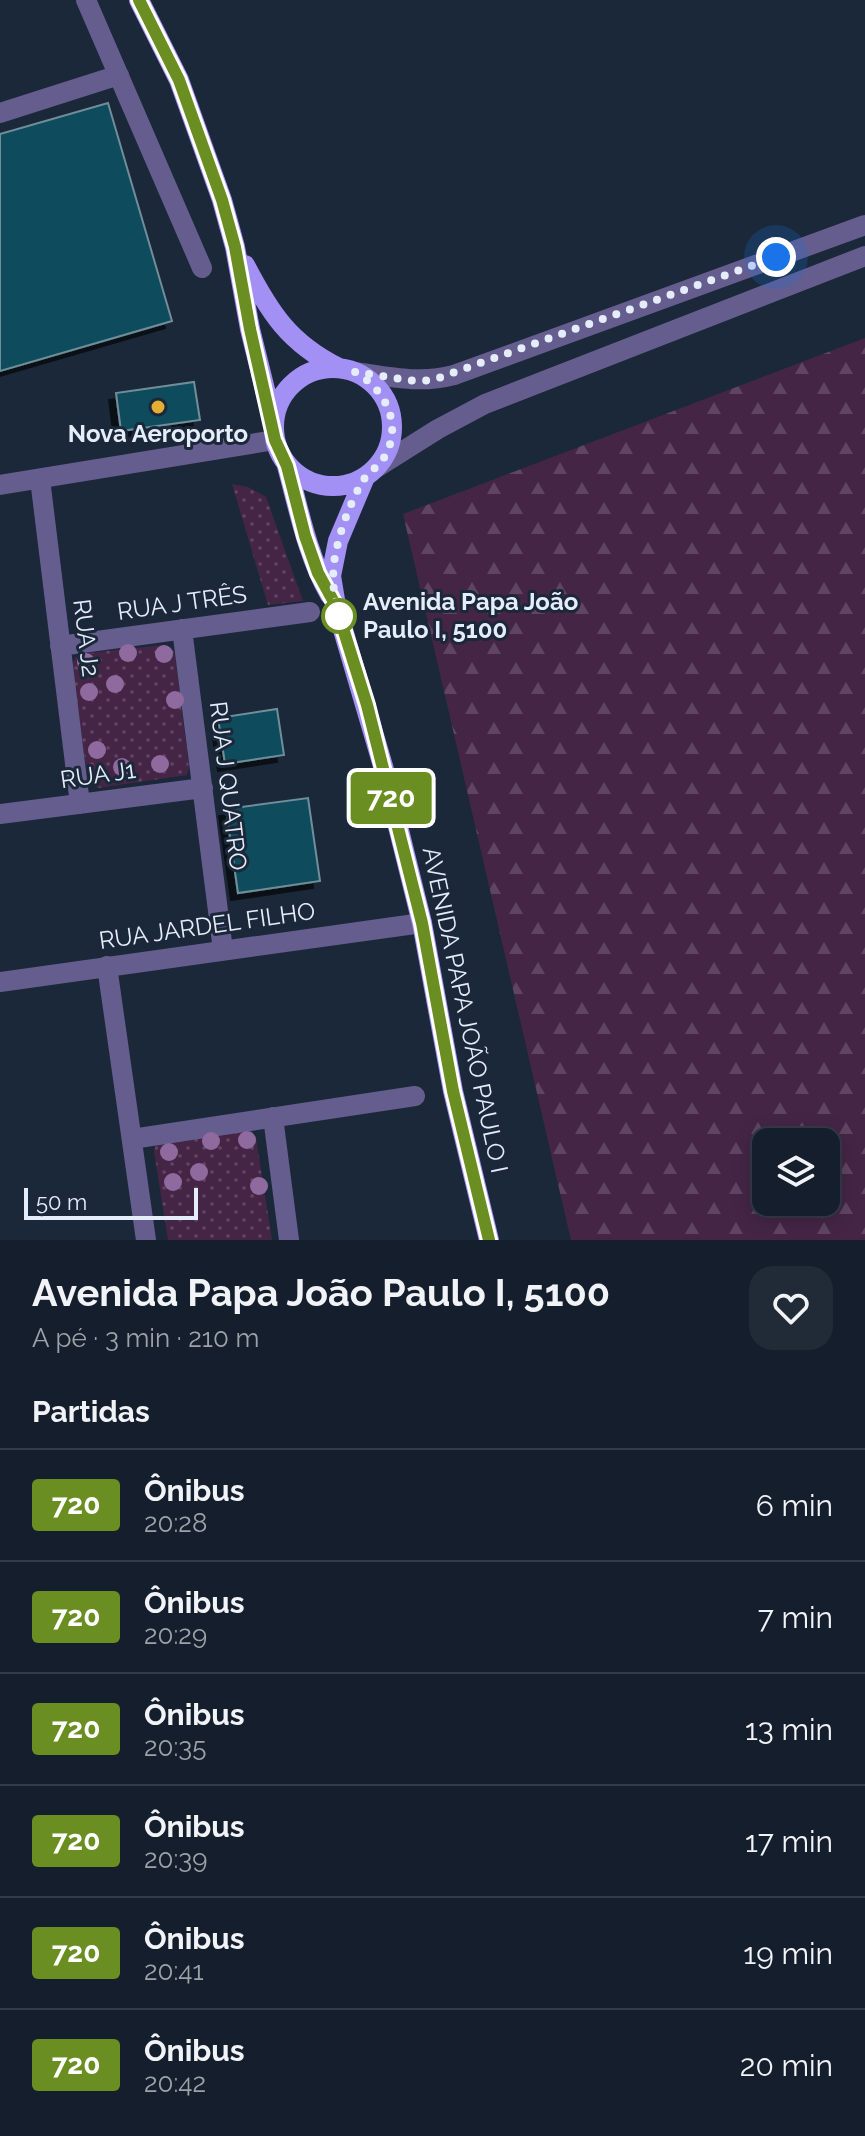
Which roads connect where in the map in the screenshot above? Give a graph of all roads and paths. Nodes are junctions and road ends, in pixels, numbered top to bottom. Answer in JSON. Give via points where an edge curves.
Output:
{"nodes":[{"id":1,"x":86,"y":0,"type":"edge"},
{"id":2,"x":139,"y":0,"type":"edge"},
{"id":3,"x":119,"y":75,"type":"junction"},
{"id":4,"x":0,"y":113,"type":"edge"},
{"id":5,"x":865,"y":225,"type":"edge"},
{"id":6,"x":235,"y":247,"type":"junction"},
{"id":7,"x":865,"y":256,"type":"edge"},
{"id":8,"x":202,"y":268,"type":"dead end"},
{"id":9,"x":348,"y":371,"type":"junction"},
{"id":10,"x":274,"y":433,"type":"junction"},
{"id":11,"x":287,"y":466,"type":"junction"},
{"id":12,"x":371,"y":473,"type":"junction"},
{"id":13,"x":40,"y":479,"type":"junction"},
{"id":14,"x":0,"y":485,"type":"edge"},
{"id":15,"x":336,"y":606,"type":"junction"},
{"id":16,"x":310,"y":612,"type":"dead end"},
{"id":17,"x":182,"y":629,"type":"junction"},
{"id":18,"x":60,"y":646,"type":"junction"},
{"id":19,"x":203,"y":788,"type":"junction"},
{"id":20,"x":80,"y":804,"type":"junction"},
{"id":21,"x":0,"y":814,"type":"edge"},
{"id":22,"x":422,"y":923,"type":"junction"},
{"id":23,"x":223,"y":950,"type":"junction"},
{"id":24,"x":107,"y":966,"type":"junction"},
{"id":25,"x":0,"y":982,"type":"edge"},
{"id":26,"x":415,"y":1096,"type":"dead end"},
{"id":27,"x":273,"y":1117,"type":"junction"},
{"id":28,"x":132,"y":1139,"type":"junction"},
{"id":29,"x":146,"y":1240,"type":"edge"},
{"id":30,"x":289,"y":1240,"type":"edge"},
{"id":31,"x":489,"y":1240,"type":"edge"}],
"edges":[{"from":1,"to":3,"type":"street"},
{"from":2,"to":6,"type":"main road","via":[[179,80]]},
{"from":3,"to":4,"type":"street"},
{"from":3,"to":8,"type":"street"},
{"from":5,"to":9,"type":"street","via":[[454,375],[415,381]]},
{"from":6,"to":9,"type":"main road","via":[[282,326],[302,346]]},
{"from":6,"to":10,"type":"main road"},
{"from":7,"to":12,"type":"street","via":[[485,404]]},
{"from":9,"to":10,"type":"main road","via":[[313,371],[289,387],[276,412]]},
{"from":9,"to":12,"type":"main road","via":[[378,389],[390,415],[390,443]]},
{"from":10,"to":11,"type":"main road"},
{"from":10,"to":13,"type":"street"},
{"from":11,"to":12,"type":"main road","via":[[324,486],[338,487]]},
{"from":11,"to":15,"type":"main road","name":"AVENIDA PAPA JOÃO PAULO I","via":[[305,536]]},
{"from":12,"to":15,"type":"main road","name":"AVENIDA PAPA JOÃO PAULO I","via":[[338,541],[331,576]]},
{"from":13,"to":14,"type":"street"},
{"from":13,"to":18,"type":"street","name":"RUA J2"},
{"from":15,"to":22,"type":"main road","name":"AVENIDA PAPA JOÃO PAULO I"},
{"from":16,"to":17,"type":"street","name":"RUA J TRÊS"},
{"from":17,"to":18,"type":"street","name":"RUA J TRÊS"},
{"from":17,"to":19,"type":"street","name":"RUA J QUATRO"},
{"from":18,"to":20,"type":"street","name":"RUA J2"},
{"from":19,"to":20,"type":"street","name":"RUA J1"},
{"from":19,"to":23,"type":"street","name":"RUA J QUATRO"},
{"from":20,"to":21,"type":"street","name":"RUA J1"},
{"from":22,"to":23,"type":"street","name":"RUA JARDEL FILHO"},
{"from":22,"to":31,"type":"main road","name":"AVENIDA PAPA JOÃO PAULO I","via":[[453,1091]]},
{"from":23,"to":24,"type":"street","name":"RUA JARDEL FILHO"},
{"from":24,"to":25,"type":"street","name":"RUA JARDEL FILHO"},
{"from":24,"to":28,"type":"street"},
{"from":26,"to":27,"type":"street"},
{"from":27,"to":28,"type":"street"},
{"from":27,"to":30,"type":"street"},
{"from":28,"to":29,"type":"street"}]}
